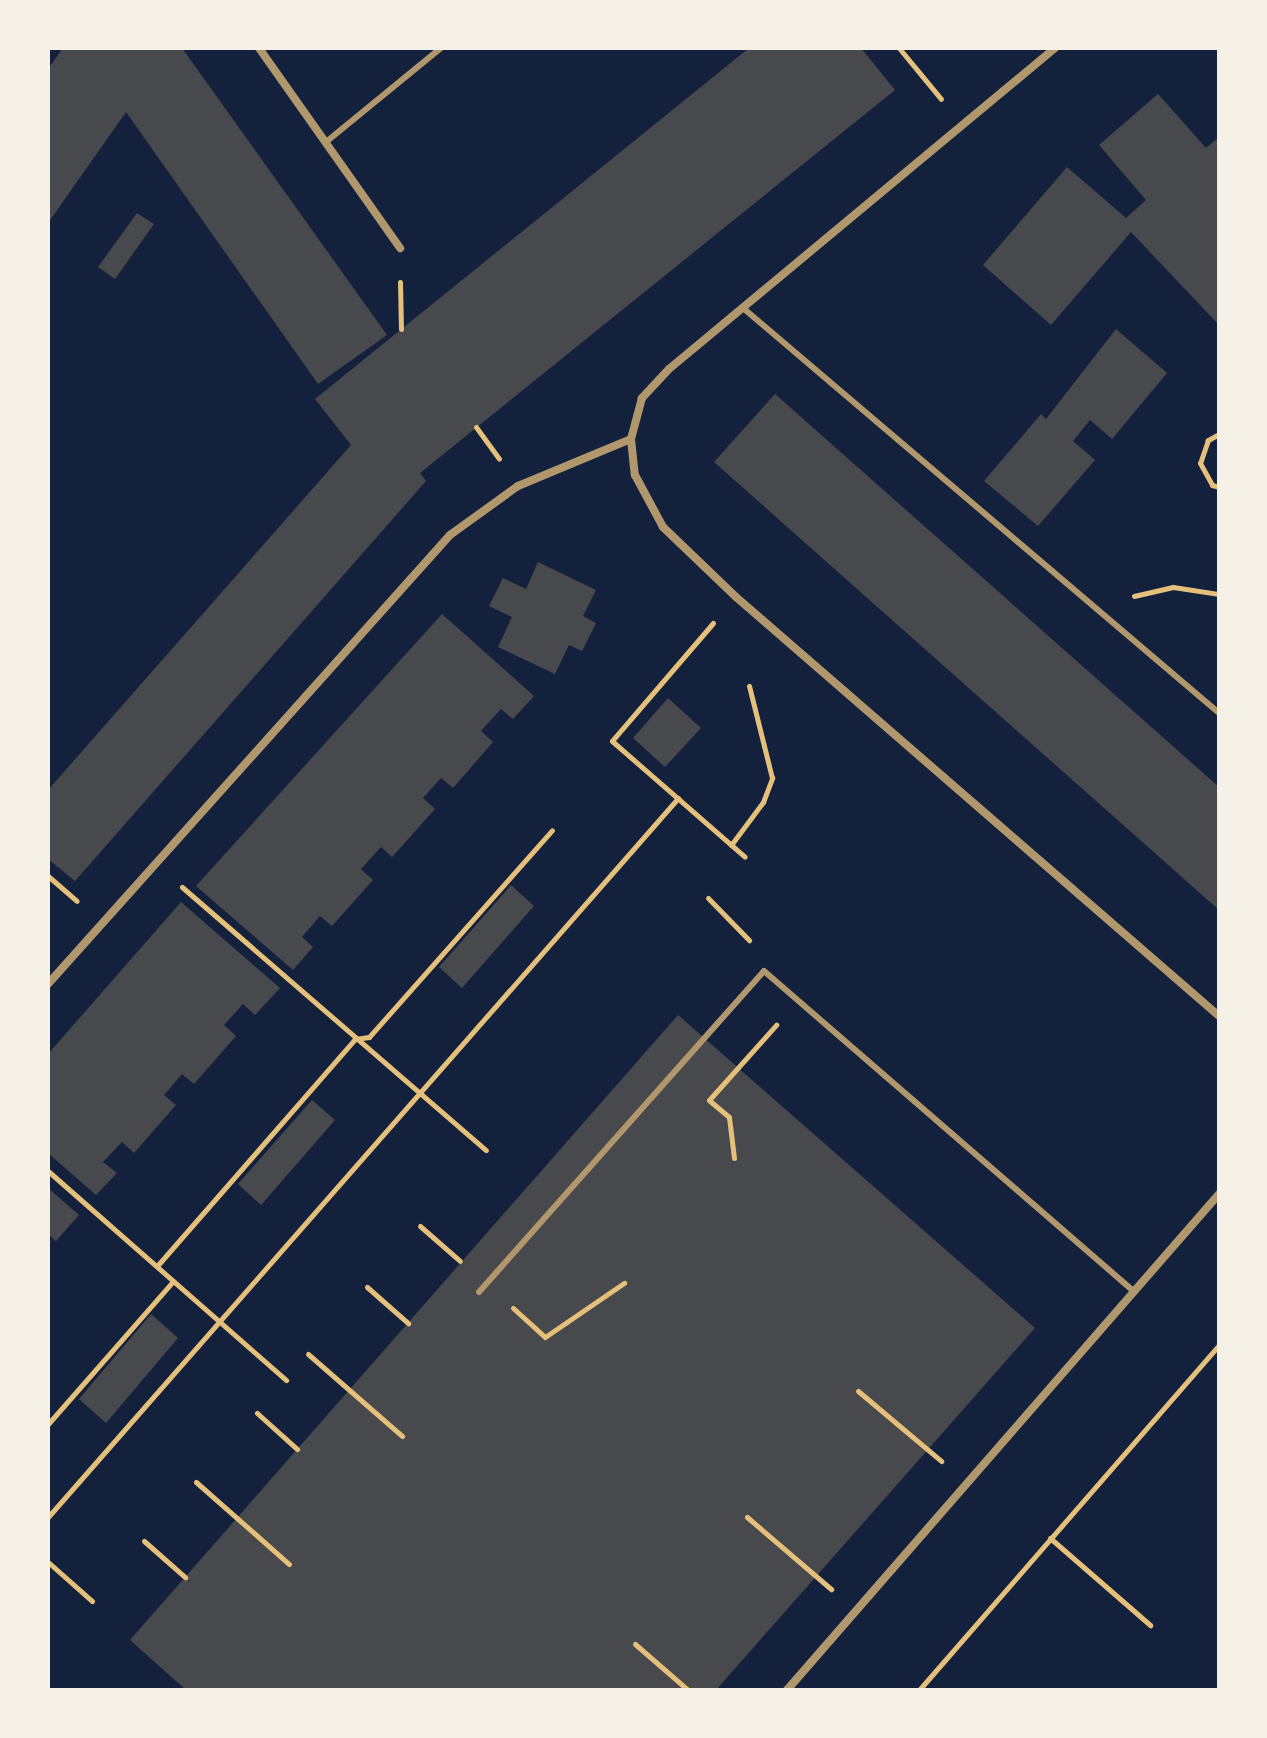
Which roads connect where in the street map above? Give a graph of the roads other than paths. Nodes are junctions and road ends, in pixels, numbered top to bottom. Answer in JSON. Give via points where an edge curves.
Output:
{"nodes":[{"id":1,"x":259,"y":48,"type":"edge"},
{"id":2,"x":441,"y":48,"type":"edge"},
{"id":3,"x":1055,"y":48,"type":"edge"},
{"id":4,"x":326,"y":142,"type":"junction"},
{"id":5,"x":400,"y":248,"type":"road end"},
{"id":6,"x":743,"y":308,"type":"junction"},
{"id":7,"x":631,"y":439,"type":"junction"},
{"id":8,"x":1219,"y":713,"type":"edge"},
{"id":9,"x":48,"y":984,"type":"edge"},
{"id":10,"x":1219,"y":1016,"type":"edge"},
{"id":11,"x":1219,"y":1194,"type":"edge"},
{"id":12,"x":1132,"y":1290,"type":"junction"},
{"id":13,"x":479,"y":1292,"type":"dead end"},
{"id":14,"x":787,"y":1690,"type":"edge"}],
"edges":[{"from":1,"to":4,"type":"street"},
{"from":2,"to":4,"type":"lane"},
{"from":3,"to":6,"type":"street"},
{"from":4,"to":5,"type":"street"},
{"from":6,"to":7,"type":"street","via":[[642,398]]},
{"from":6,"to":8,"type":"lane"},
{"from":7,"to":9,"type":"street","via":[[518,486],[450,535]]},
{"from":7,"to":10,"type":"street","via":[[635,475],[663,527],[736,597]]},
{"from":11,"to":12,"type":"street"},
{"from":12,"to":13,"type":"lane","via":[[764,971]]},
{"from":12,"to":14,"type":"street"}]}
